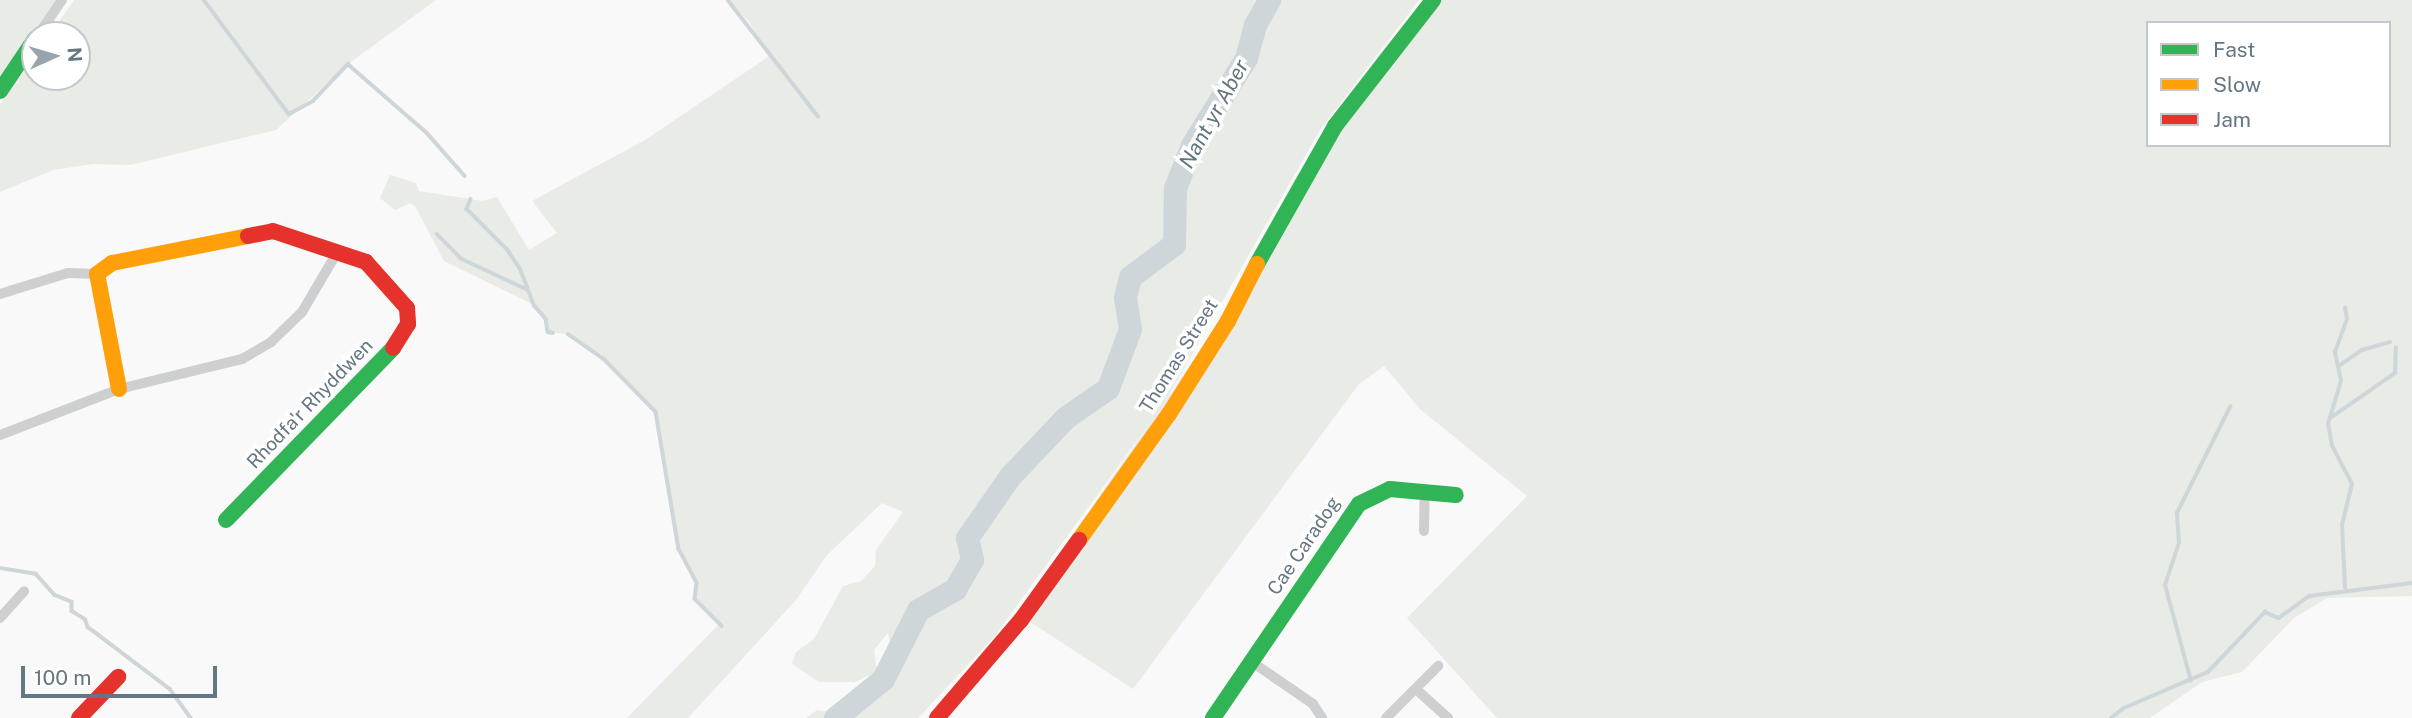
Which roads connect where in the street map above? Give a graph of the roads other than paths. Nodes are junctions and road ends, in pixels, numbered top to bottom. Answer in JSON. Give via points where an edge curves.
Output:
{"nodes":[{"id":1,"x":62,"y":0,"type":"edge"},
{"id":2,"x":1433,"y":0,"type":"edge"},
{"id":3,"x":47,"y":21,"type":"edge"},
{"id":4,"x":21,"y":60,"type":"edge"},
{"id":5,"x":0,"y":91,"type":"edge"},
{"id":6,"x":338,"y":251,"type":"junction"},
{"id":7,"x":97,"y":274,"type":"junction"},
{"id":8,"x":0,"y":294,"type":"edge"},
{"id":9,"x":119,"y":390,"type":"junction"},
{"id":10,"x":0,"y":435,"type":"edge"},
{"id":11,"x":1425,"y":492,"type":"junction"},
{"id":12,"x":1456,"y":495,"type":"dead end"},
{"id":13,"x":226,"y":520,"type":"dead end"},
{"id":14,"x":1424,"y":531,"type":"dead end"},
{"id":15,"x":24,"y":591,"type":"dead end"},
{"id":16,"x":0,"y":618,"type":"edge"},
{"id":17,"x":1252,"y":662,"type":"junction"},
{"id":18,"x":1438,"y":666,"type":"dead end"},
{"id":19,"x":118,"y":677,"type":"dead end"},
{"id":20,"x":1417,"y":690,"type":"junction"},
{"id":21,"x":79,"y":718,"type":"edge"},
{"id":22,"x":937,"y":718,"type":"edge"},
{"id":23,"x":1213,"y":718,"type":"edge"},
{"id":24,"x":1322,"y":718,"type":"edge"},
{"id":25,"x":1386,"y":718,"type":"edge"},
{"id":26,"x":1448,"y":718,"type":"edge"}],
"edges":[{"from":1,"to":3,"type":"street"},
{"from":2,"to":22,"type":"street","name":"Thomas Street","via":[[1335,126],[1298,184],[1221,333],[1169,414],[1021,620]]},
{"from":4,"to":5,"type":"street"},
{"from":6,"to":7,"type":"street","name":"Rhodfa'r Rhyddwen","via":[[273,232],[112,263]]},
{"from":6,"to":9,"type":"street","via":[[302,312],[271,342],[231,363]]},
{"from":6,"to":13,"type":"street","name":"Rhodfa'r Rhyddwen","via":[[366,262],[387,282],[407,308],[408,324],[388,355]]},
{"from":7,"to":8,"type":"street","via":[[68,273]]},
{"from":7,"to":9,"type":"street"},
{"from":9,"to":10,"type":"street"},
{"from":11,"to":12,"type":"street","name":"Cae Caradog"},
{"from":11,"to":14,"type":"street"},
{"from":11,"to":17,"type":"street","name":"Cae Caradog","via":[[1390,489],[1359,503]]},
{"from":15,"to":16,"type":"street"},
{"from":17,"to":23,"type":"street","name":"Cae Caradog"},
{"from":17,"to":24,"type":"street","via":[[1313,704]]},
{"from":18,"to":20,"type":"street"},
{"from":19,"to":21,"type":"street"},
{"from":20,"to":25,"type":"street"},
{"from":20,"to":26,"type":"street"}]}
